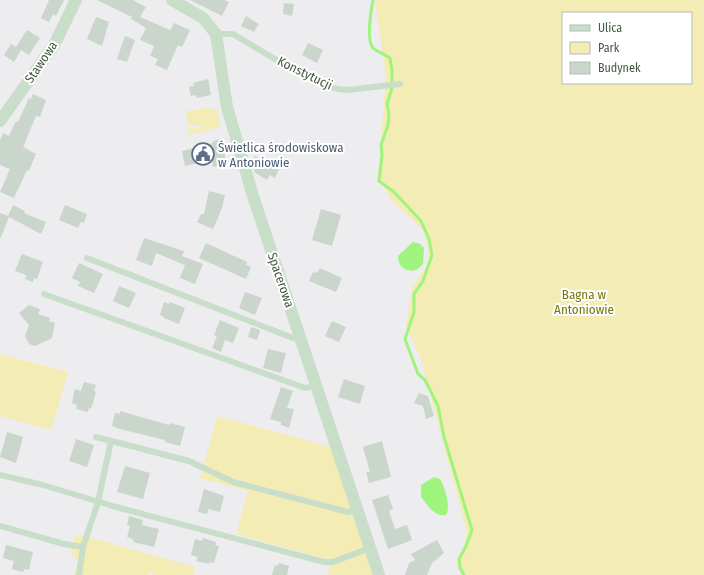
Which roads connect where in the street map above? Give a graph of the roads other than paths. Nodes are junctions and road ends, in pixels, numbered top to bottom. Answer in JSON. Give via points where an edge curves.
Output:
{"nodes":[{"id":1,"x":76,"y":0,"type":"edge"},
{"id":2,"x":172,"y":0,"type":"edge"},
{"id":3,"x":216,"y":34,"type":"junction"},
{"id":4,"x":400,"y":84,"type":"dead end"},
{"id":5,"x":0,"y":121,"type":"edge"},
{"id":6,"x":87,"y":258,"type":"dead end"},
{"id":7,"x":44,"y":294,"type":"dead end"},
{"id":8,"x":301,"y":337,"type":"junction"},
{"id":9,"x":317,"y":386,"type":"junction"},
{"id":10,"x":96,"y":437,"type":"dead end"},
{"id":11,"x":111,"y":441,"type":"junction"},
{"id":12,"x":0,"y":475,"type":"edge"},
{"id":13,"x":98,"y":502,"type":"junction"},
{"id":14,"x":357,"y":510,"type":"junction"},
{"id":15,"x":0,"y":526,"type":"edge"},
{"id":16,"x":83,"y":547,"type":"junction"},
{"id":17,"x":370,"y":548,"type":"junction"},
{"id":18,"x":79,"y":575,"type":"edge"},
{"id":19,"x":379,"y":575,"type":"edge"}],
"edges":[{"from":1,"to":5,"type":"street","name":"Stawowa","via":[[54,44]]},
{"from":2,"to":3,"type":"street","name":"Spacerowa","via":[[203,18]]},
{"from":3,"to":4,"type":"lane","name":"Konstytucji","via":[[233,34],[273,58],[337,89]]},
{"from":3,"to":8,"type":"street","name":"Spacerowa","via":[[230,121]]},
{"from":6,"to":8,"type":"lane","via":[[293,338]]},
{"from":7,"to":9,"type":"lane","via":[[305,388]]},
{"from":8,"to":9,"type":"street","name":"Spacerowa"},
{"from":9,"to":14,"type":"street","name":"Spacerowa"},
{"from":10,"to":11,"type":"lane"},
{"from":11,"to":13,"type":"lane"},
{"from":11,"to":14,"type":"lane","via":[[189,461],[233,482],[348,512]]},
{"from":12,"to":13,"type":"lane"},
{"from":13,"to":16,"type":"lane"},
{"from":13,"to":17,"type":"lane","via":[[324,562],[333,562]]},
{"from":14,"to":17,"type":"street","name":"Spacerowa"},
{"from":15,"to":16,"type":"lane"},
{"from":16,"to":18,"type":"lane"},
{"from":17,"to":19,"type":"street","name":"Spacerowa"}]}
